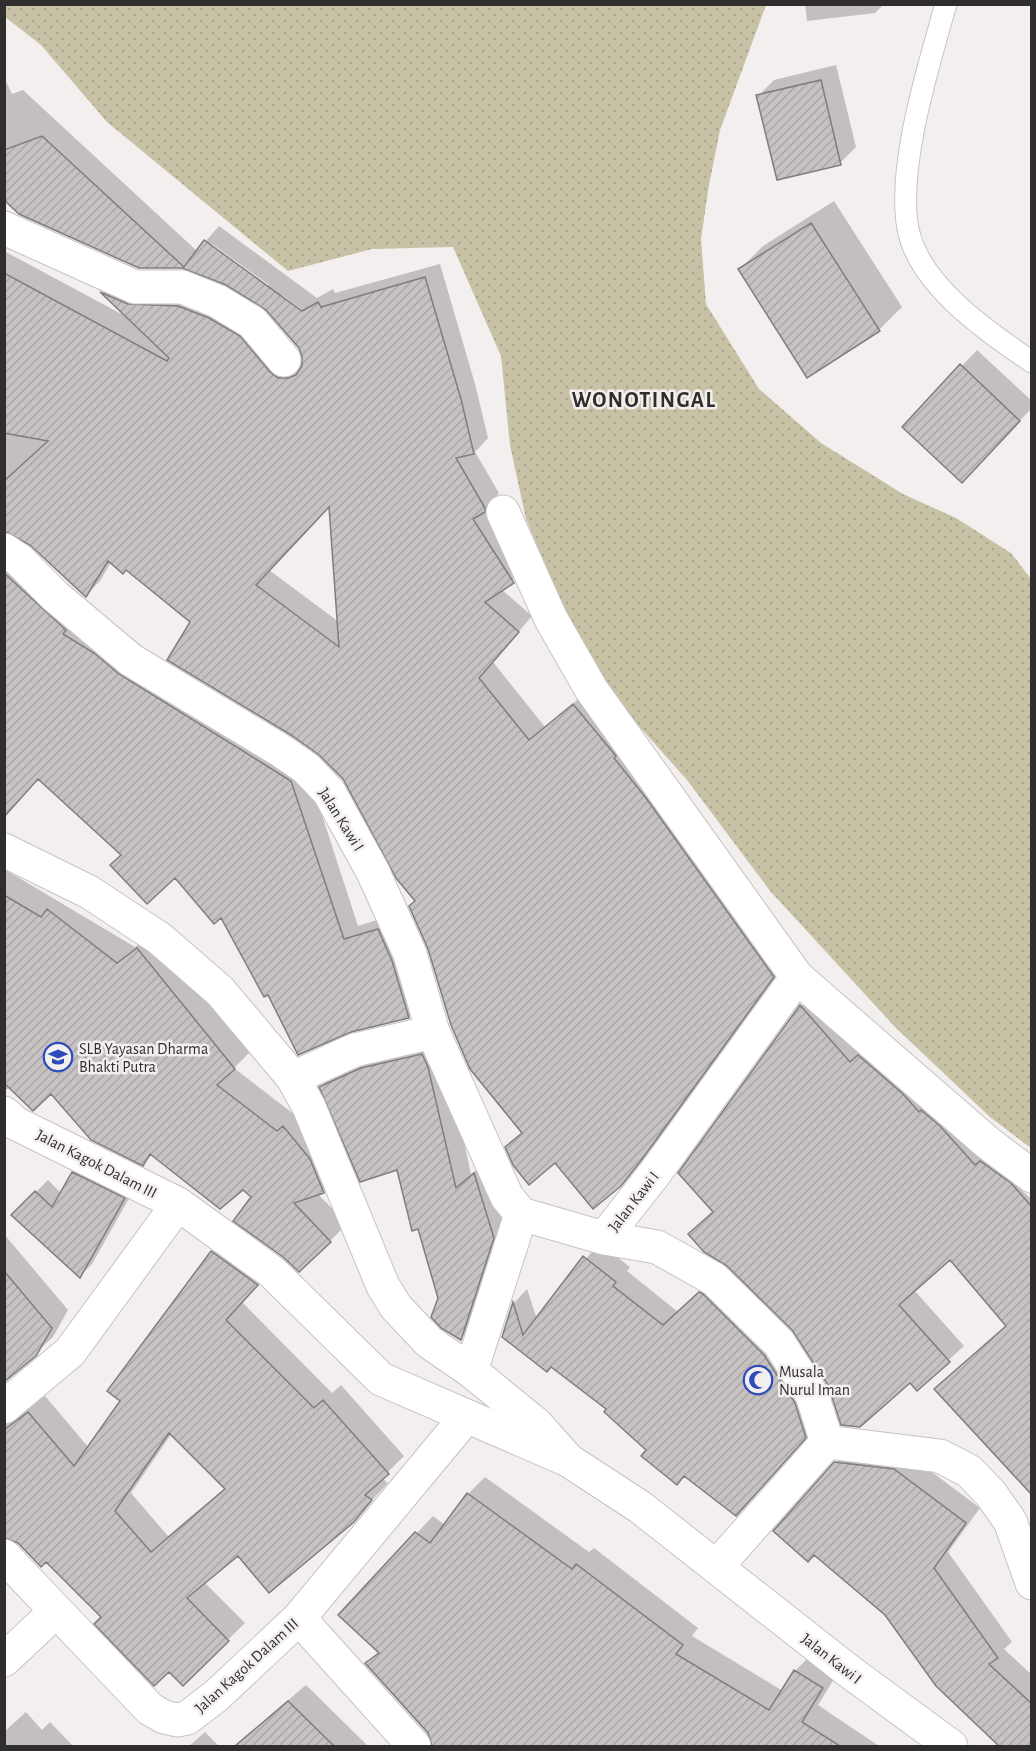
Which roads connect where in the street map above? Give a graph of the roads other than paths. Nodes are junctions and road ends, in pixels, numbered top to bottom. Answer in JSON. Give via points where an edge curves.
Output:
{"nodes":[{"id":1,"x":946,"y":4,"type":"edge"},
{"id":2,"x":4,"y":228,"type":"edge"},
{"id":3,"x":284,"y":360,"type":"dead end"},
{"id":4,"x":1032,"y":363,"type":"edge"},
{"id":5,"x":503,"y":512,"type":"dead end"},
{"id":6,"x":4,"y":550,"type":"edge"},
{"id":7,"x":4,"y":850,"type":"edge"},
{"id":8,"x":796,"y":977,"type":"junction"},
{"id":9,"x":433,"y":1032,"type":"junction"},
{"id":10,"x":293,"y":1078,"type":"junction"},
{"id":11,"x":8,"y":1121,"type":"edge"},
{"id":12,"x":1032,"y":1176,"type":"edge"},
{"id":13,"x":178,"y":1204,"type":"junction"},
{"id":14,"x":521,"y":1214,"type":"junction"},
{"id":15,"x":604,"y":1238,"type":"junction"},
{"id":16,"x":471,"y":1371,"type":"junction"},
{"id":17,"x":4,"y":1407,"type":"edge"},
{"id":18,"x":465,"y":1417,"type":"junction"},
{"id":19,"x":827,"y":1442,"type":"junction"},
{"id":20,"x":568,"y":1460,"type":"junction"},
{"id":21,"x":4,"y":1556,"type":"edge"},
{"id":22,"x":717,"y":1566,"type":"junction"},
{"id":23,"x":1032,"y":1582,"type":"edge"},
{"id":24,"x":56,"y":1611,"type":"junction"},
{"id":25,"x":299,"y":1617,"type":"junction"},
{"id":26,"x":4,"y":1660,"type":"edge"},
{"id":27,"x":414,"y":1746,"type":"edge"},
{"id":28,"x":951,"y":1746,"type":"edge"}],
"edges":[{"from":1,"to":4,"type":"lane","via":[[913,136],[906,196],[910,237],[926,268],[952,300]]},
{"from":2,"to":3,"type":"street","via":[[135,287],[182,287],[217,301],[252,322]]},
{"from":5,"to":8,"type":"street","via":[[551,619],[591,689]]},
{"from":6,"to":9,"type":"street","name":"Jalan Kawi I","via":[[130,660],[280,750],[306,768],[329,792],[373,872],[410,954]]},
{"from":7,"to":10,"type":"street","name":"Jalan Kawi I","via":[[89,892],[159,938],[220,991]]},
{"from":8,"to":12,"type":"street","via":[[988,1143]]},
{"from":8,"to":15,"type":"street","name":"Jalan Kawi I"},
{"from":9,"to":10,"type":"street","via":[[356,1050]]},
{"from":9,"to":14,"type":"street","name":"Jalan Kawi I","via":[[507,1197]]},
{"from":10,"to":16,"type":"street","name":"Jalan Kawi I","via":[[309,1107],[383,1286],[396,1307],[429,1342]]},
{"from":11,"to":13,"type":"street","name":"Jalan Kagok Dalam III"},
{"from":13,"to":17,"type":"street","name":"Jalan Kagok Dalam III","via":[[70,1352]]},
{"from":13,"to":18,"type":"street","name":"Jalan Kagok Dalam III","via":[[272,1272],[381,1379]]},
{"from":14,"to":15,"type":"street","name":"Jalan Kawi I"},
{"from":14,"to":16,"type":"street"},
{"from":15,"to":19,"type":"street","via":[[657,1247],[714,1279],[779,1343],[812,1395]]},
{"from":16,"to":20,"type":"street","name":"Jalan Kawi I","via":[[536,1424]]},
{"from":18,"to":20,"type":"street","name":"Jalan Kagok Dalam III"},
{"from":18,"to":25,"type":"street","name":"Jalan Kagok Dalam III"},
{"from":19,"to":22,"type":"street"},
{"from":19,"to":23,"type":"street","via":[[940,1456],[969,1471],[1010,1521]]},
{"from":20,"to":22,"type":"street","name":"Jalan Kawi I","via":[[640,1507]]},
{"from":21,"to":24,"type":"street","name":"Jalan Kagok Dalam III"},
{"from":22,"to":28,"type":"street","name":"Jalan Kawi I"},
{"from":24,"to":25,"type":"street","name":"Jalan Kagok Dalam III","via":[[150,1709],[177,1720],[187,1718],[216,1696]]},
{"from":24,"to":26,"type":"street"},
{"from":25,"to":27,"type":"street"}]}
